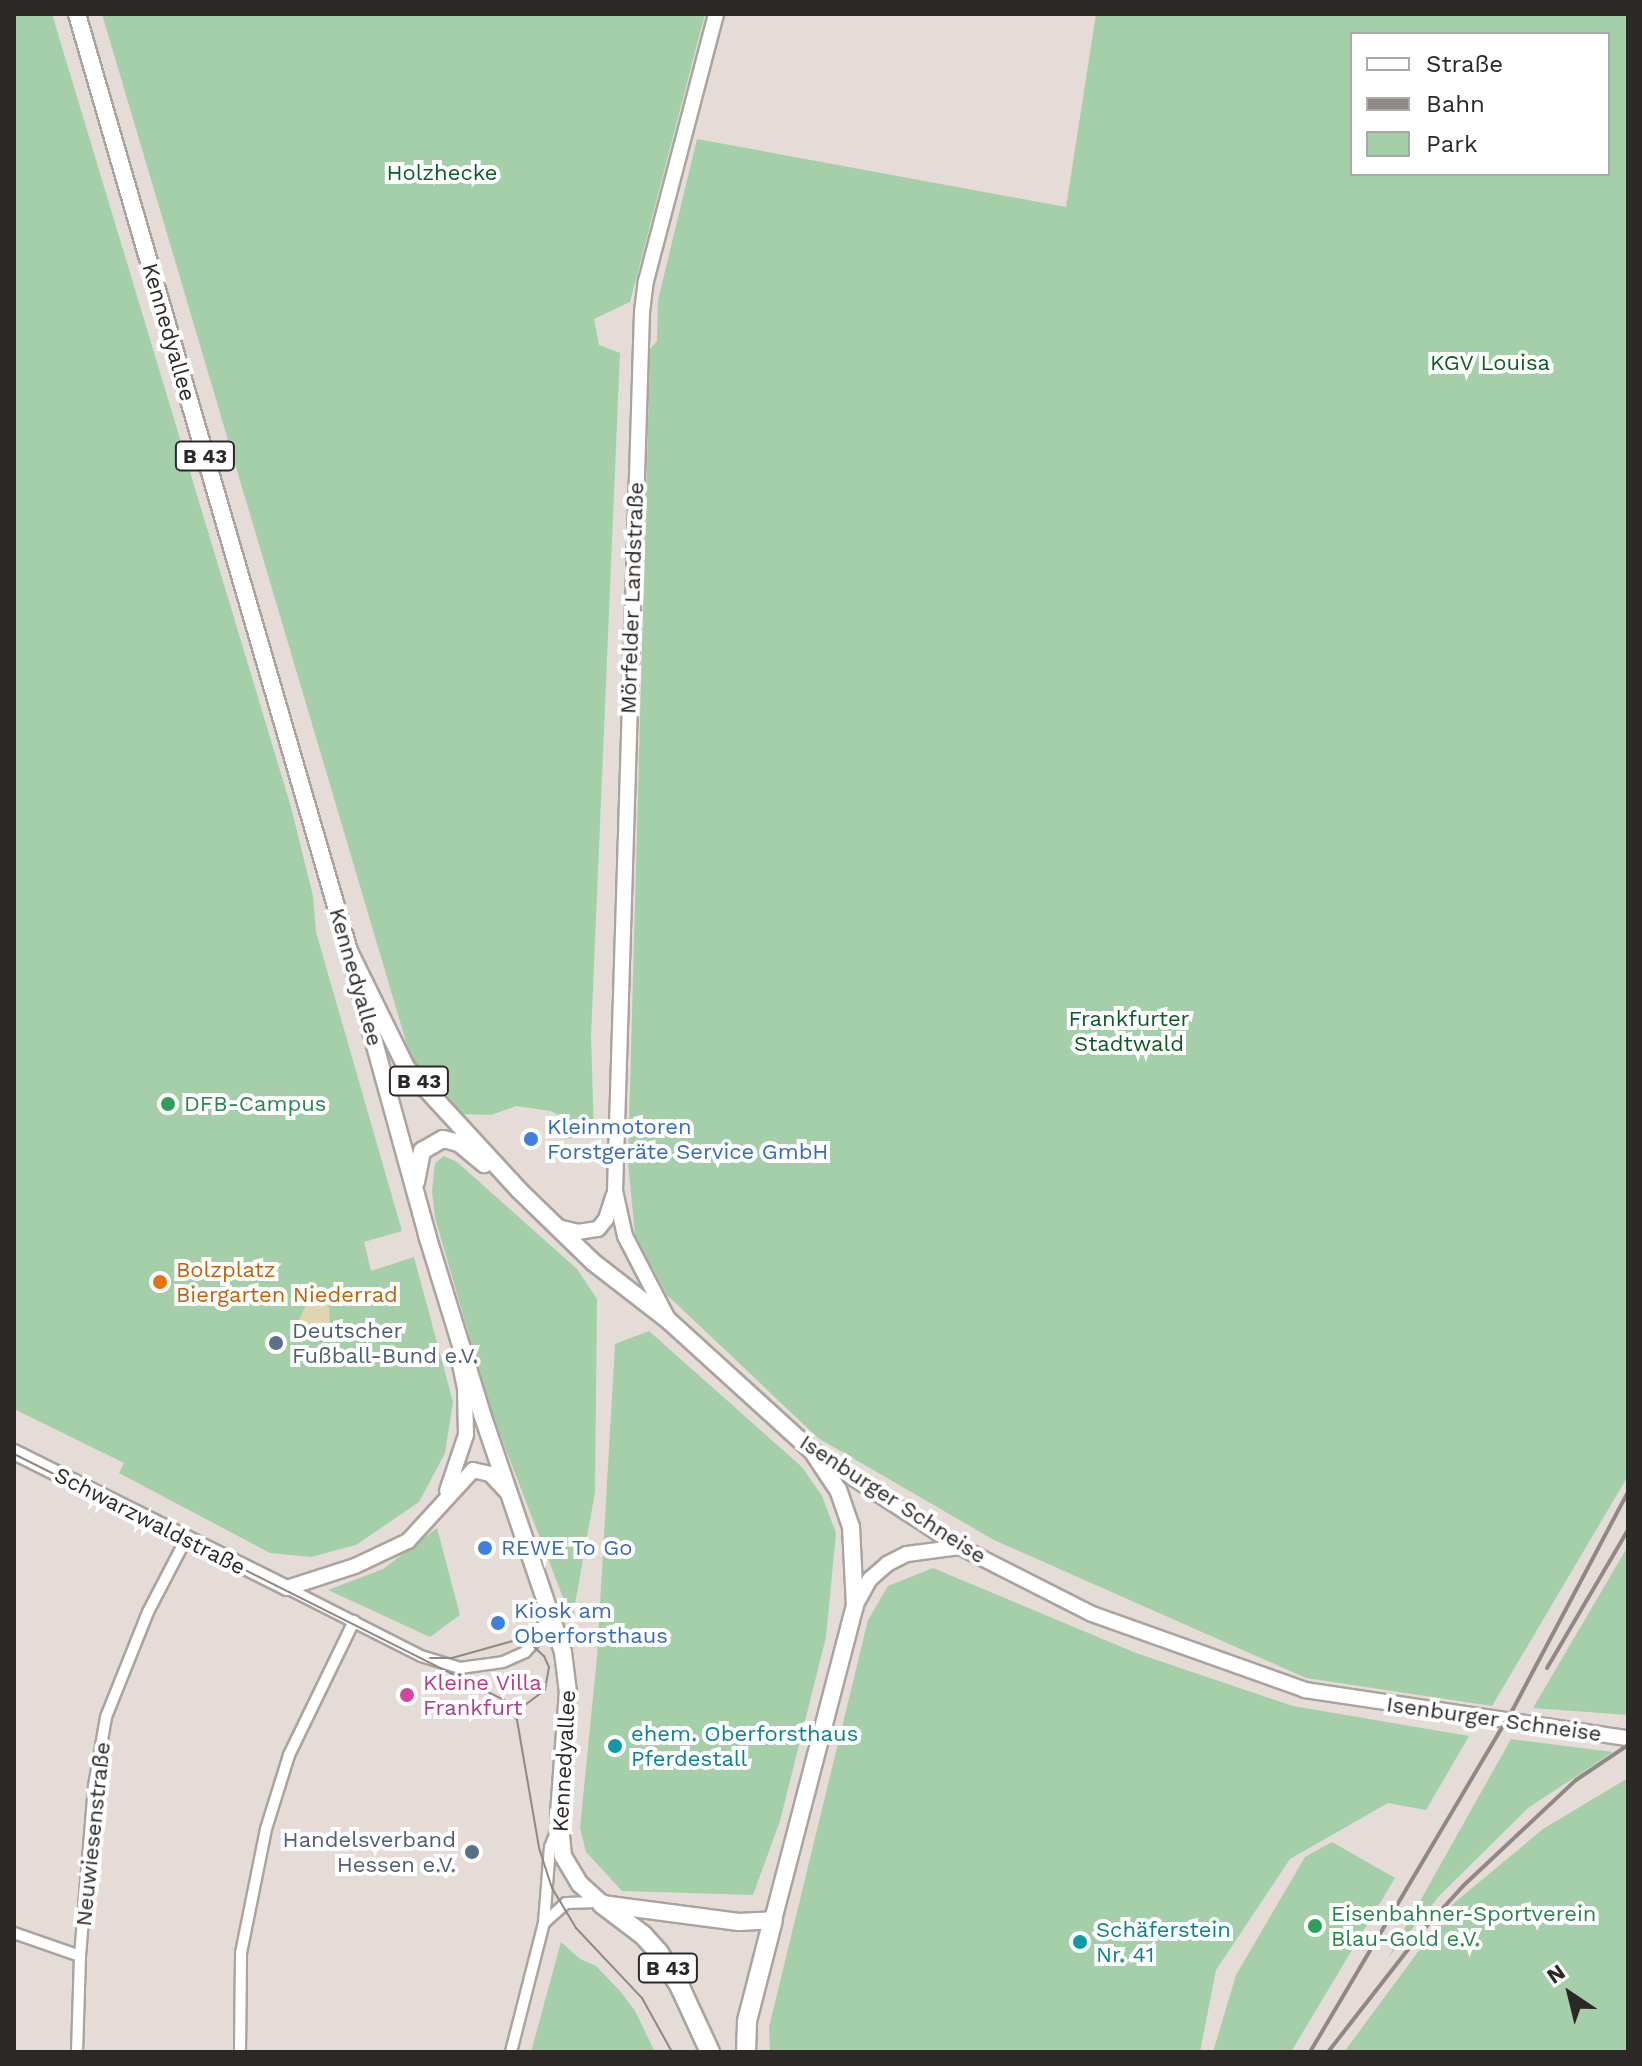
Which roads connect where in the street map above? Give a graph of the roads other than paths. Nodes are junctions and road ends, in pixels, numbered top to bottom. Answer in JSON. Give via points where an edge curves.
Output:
{"nodes":[{"id":1,"x":77,"y":14,"type":"edge"},
{"id":2,"x":716,"y":14,"type":"edge"},
{"id":3,"x":349,"y":951,"type":"junction"},
{"id":4,"x":415,"y":1191,"type":"junction"},
{"id":5,"x":615,"y":1191,"type":"junction"},
{"id":6,"x":529,"y":1200,"type":"junction"},
{"id":7,"x":557,"y":1227,"type":"junction"},
{"id":8,"x":669,"y":1321,"type":"junction"},
{"id":9,"x":462,"y":1345,"type":"junction"},
{"id":10,"x":812,"y":1451,"type":"junction"},
{"id":11,"x":14,"y":1452,"type":"edge"},
{"id":12,"x":507,"y":1492,"type":"junction"},
{"id":13,"x":443,"y":1500,"type":"junction"},
{"id":14,"x":186,"y":1539,"type":"junction"},
{"id":15,"x":960,"y":1547,"type":"junction"},
{"id":16,"x":287,"y":1588,"type":"junction"},
{"id":17,"x":855,"y":1606,"type":"junction"},
{"id":18,"x":549,"y":1613,"type":"junction"},
{"id":19,"x":354,"y":1621,"type":"junction"},
{"id":20,"x":1628,"y":1738,"type":"edge"},
{"id":21,"x":559,"y":1825,"type":"junction"},
{"id":22,"x":600,"y":1903,"type":"junction"},
{"id":23,"x":773,"y":1920,"type":"junction"},
{"id":24,"x":544,"y":1923,"type":"junction"},
{"id":25,"x":14,"y":1933,"type":"edge"},
{"id":26,"x":80,"y":1956,"type":"junction"},
{"id":27,"x":77,"y":2052,"type":"edge"},
{"id":28,"x":240,"y":2052,"type":"edge"},
{"id":29,"x":511,"y":2052,"type":"edge"},
{"id":30,"x":710,"y":2052,"type":"edge"},
{"id":31,"x":746,"y":2052,"type":"edge"}],
"edges":[{"from":1,"to":3,"type":"main road","name":"Kennedyallee","number":"B 43"},
{"from":2,"to":5,"type":"main road","name":"Mörfelder Landstraße","via":[[643,297]]},
{"from":3,"to":4,"type":"main road","name":"Kennedyallee","number":"B 43"},
{"from":3,"to":6,"type":"main road","name":"Isenburger Schneise","number":"B 43","via":[[406,1067]]},
{"from":4,"to":6,"type":"main road","via":[[422,1151],[449,1140]]},
{"from":4,"to":9,"type":"main road","name":"Kennedyallee","number":"B 43"},
{"from":5,"to":7,"type":"main road","name":"Mörfelder Landstraße","via":[[598,1229]]},
{"from":5,"to":8,"type":"main road","name":"Mörfelder Landstraße","via":[[625,1236]]},
{"from":6,"to":7,"type":"main road","name":"Isenburger Schneise","number":"B 43"},
{"from":7,"to":8,"type":"main road","name":"Isenburger Schneise","number":"B 43"},
{"from":8,"to":10,"type":"main road","name":"Isenburger Schneise","number":"B 43"},
{"from":9,"to":12,"type":"main road","name":"Kennedyallee","number":"B 43"},
{"from":9,"to":13,"type":"main road","via":[[458,1356],[466,1435]]},
{"from":10,"to":15,"type":"main road","name":"Isenburger Schneise"},
{"from":10,"to":17,"type":"main road","number":"B 43","via":[[838,1490],[851,1527]]},
{"from":11,"to":14,"type":"main road","name":"Schwarzwaldstraße"},
{"from":12,"to":13,"type":"main road","via":[[477,1469]]},
{"from":12,"to":18,"type":"main road","name":"Kennedyallee","number":"B 43"},
{"from":13,"to":16,"type":"main road","via":[[415,1535],[390,1552]]},
{"from":14,"to":16,"type":"main road","name":"Schwarzwaldstraße"},
{"from":14,"to":26,"type":"street","name":"Neuwiesenstraße","via":[[148,1612],[106,1717],[94,1786]]},
{"from":15,"to":17,"type":"main road","via":[[907,1554],[887,1564],[870,1579]]},
{"from":15,"to":20,"type":"main road","name":"Isenburger Schneise","via":[[1092,1614],[1305,1690]]},
{"from":16,"to":19,"type":"street","name":"Schwarzwaldstraße"},
{"from":17,"to":23,"type":"main road","number":"B 43"},
{"from":18,"to":19,"type":"street","name":"Schwarzwaldstraße","via":[[532,1645],[510,1660],[465,1669],[435,1662]]},
{"from":18,"to":21,"type":"main road","name":"Kennedyallee","number":"B 43","via":[[568,1685]]},
{"from":19,"to":28,"type":"street","via":[[294,1742],[266,1829],[241,1953]]},
{"from":21,"to":22,"type":"main road","name":"Kennedyallee","number":"B 43","via":[[565,1862]]},
{"from":21,"to":24,"type":"street","via":[[550,1847]]},
{"from":22,"to":23,"type":"main road","via":[[739,1922]]},
{"from":22,"to":24,"type":"street","via":[[563,1904]]},
{"from":22,"to":30,"type":"highway","number":"B 43","via":[[654,1947],[680,1987]]},
{"from":23,"to":31,"type":"highway","number":"B 43","via":[[747,2021]]},
{"from":24,"to":29,"type":"street"},
{"from":25,"to":26,"type":"street"},
{"from":26,"to":27,"type":"street","name":"Neuwiesenstraße"}]}
